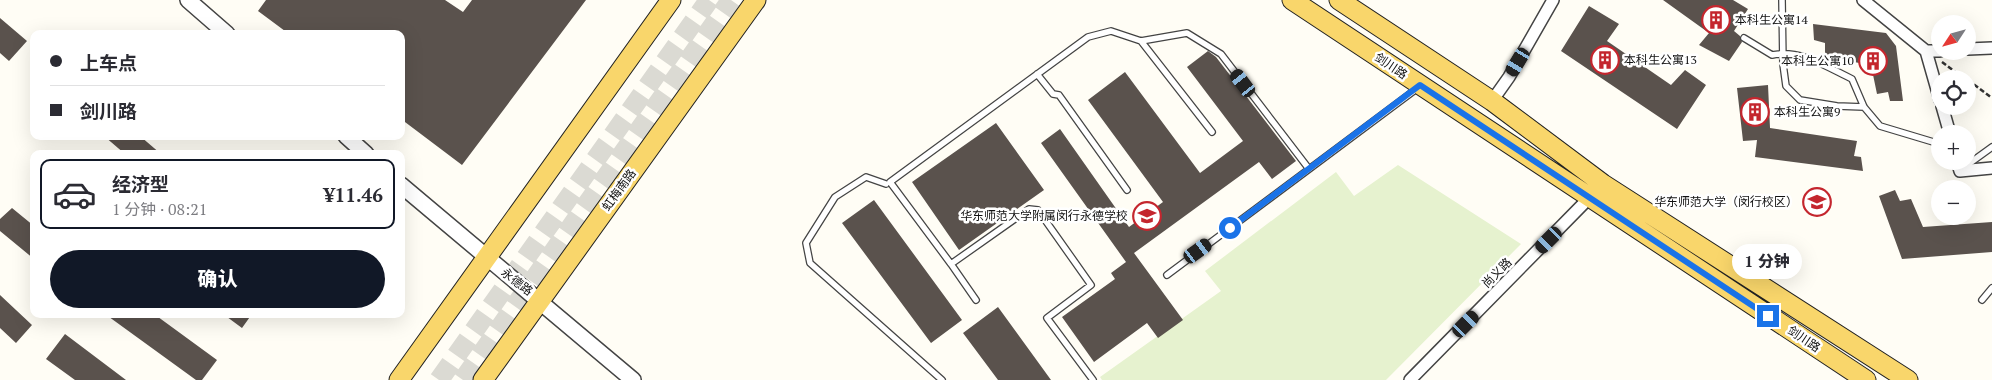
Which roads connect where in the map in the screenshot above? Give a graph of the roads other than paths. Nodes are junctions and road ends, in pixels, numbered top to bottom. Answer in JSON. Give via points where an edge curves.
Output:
{"nodes":[{"id":1,"x":188,"y":0,"type":"edge"},
{"id":2,"x":671,"y":0,"type":"edge"},
{"id":3,"x":756,"y":0,"type":"edge"},
{"id":4,"x":1292,"y":0,"type":"edge"},
{"id":5,"x":1340,"y":0,"type":"edge"},
{"id":6,"x":1553,"y":0,"type":"edge"},
{"id":7,"x":1782,"y":0,"type":"edge"},
{"id":8,"x":1864,"y":0,"type":"edge"},
{"id":9,"x":222,"y":30,"type":"edge"},
{"id":10,"x":1744,"y":38,"type":"dead end"},
{"id":11,"x":1141,"y":41,"type":"junction"},
{"id":12,"x":1992,"y":48,"type":"edge"},
{"id":13,"x":1976,"y":49,"type":"edge"},
{"id":14,"x":1926,"y":51,"type":"junction"},
{"id":15,"x":1931,"y":51,"type":"edge"},
{"id":16,"x":1782,"y":53,"type":"junction"},
{"id":17,"x":1931,"y":70,"type":"edge"},
{"id":18,"x":1037,"y":74,"type":"junction"},
{"id":19,"x":1420,"y":85,"type":"junction"},
{"id":20,"x":1492,"y":101,"type":"junction"},
{"id":21,"x":1864,"y":107,"type":"junction"},
{"id":22,"x":1212,"y":132,"type":"dead end"},
{"id":23,"x":350,"y":140,"type":"edge"},
{"id":24,"x":1931,"y":141,"type":"edge"},
{"id":25,"x":1992,"y":147,"type":"edge"},
{"id":26,"x":362,"y":150,"type":"edge"},
{"id":27,"x":1976,"y":155,"type":"edge"},
{"id":28,"x":1976,"y":166,"type":"edge"},
{"id":29,"x":1992,"y":168,"type":"edge"},
{"id":30,"x":1309,"y":169,"type":"junction"},
{"id":31,"x":886,"y":184,"type":"dead end"},
{"id":32,"x":405,"y":188,"type":"edge"},
{"id":33,"x":1127,"y":190,"type":"dead end"},
{"id":34,"x":1597,"y":191,"type":"junction"},
{"id":35,"x":486,"y":258,"type":"junction"},
{"id":36,"x":951,"y":264,"type":"junction"},
{"id":37,"x":1167,"y":275,"type":"dead end"},
{"id":38,"x":1992,"y":288,"type":"edge"},
{"id":39,"x":540,"y":300,"type":"junction"},
{"id":40,"x":976,"y":300,"type":"dead end"},
{"id":41,"x":1982,"y":300,"type":"dead end"},
{"id":42,"x":399,"y":380,"type":"edge"},
{"id":43,"x":483,"y":380,"type":"edge"},
{"id":44,"x":633,"y":380,"type":"edge"},
{"id":45,"x":942,"y":380,"type":"edge"},
{"id":46,"x":1093,"y":380,"type":"edge"},
{"id":47,"x":1410,"y":380,"type":"edge"},
{"id":48,"x":1866,"y":380,"type":"edge"},
{"id":49,"x":1908,"y":380,"type":"edge"}],
"edges":[{"from":1,"to":9,"type":"street"},
{"from":2,"to":35,"type":"main road"},
{"from":3,"to":39,"type":"main road","name":"虹梅南路"},
{"from":4,"to":19,"type":"main road","name":"剑川路"},
{"from":5,"to":20,"type":"main road","name":"剑川路"},
{"from":6,"to":20,"type":"street"},
{"from":7,"to":16,"type":"lane"},
{"from":8,"to":14,"type":"street"},
{"from":10,"to":16,"type":"lane","via":[[1772,55]]},
{"from":11,"to":18,"type":"lane","via":[[1111,31],[1088,37]]},
{"from":11,"to":22,"type":"lane"},
{"from":11,"to":30,"type":"lane","via":[[1187,33],[1221,54]]},
{"from":12,"to":13,"type":"street"},
{"from":14,"to":15,"type":"street"},
{"from":14,"to":17,"type":"street"},
{"from":16,"to":21,"type":"lane","via":[[1806,57],[1852,79]]},
{"from":16,"to":21,"type":"lane","via":[[1786,86],[1800,100]]},
{"from":18,"to":33,"type":"lane","via":[[1053,94],[1059,95]]},
{"from":18,"to":36,"type":"lane","via":[[890,182]]},
{"from":19,"to":30,"type":"lane"},
{"from":19,"to":34,"type":"main road","name":"剑川路"},
{"from":20,"to":34,"type":"main road","name":"剑川路"},
{"from":21,"to":24,"type":"lane","via":[[1880,126]]},
{"from":23,"to":26,"type":"street"},
{"from":25,"to":27,"type":"lane"},
{"from":28,"to":29,"type":"street"},
{"from":30,"to":37,"type":"lane"},
{"from":31,"to":45,"type":"lane","via":[[866,177],[835,197],[806,243],[810,263]]},
{"from":32,"to":35,"type":"street","name":"永德路"},
{"from":34,"to":47,"type":"street","name":"尚义路"},
{"from":34,"to":48,"type":"main road","name":"剑川路"},
{"from":34,"to":49,"type":"main road","name":"剑川路"},
{"from":35,"to":39,"type":"street","name":"永德路"},
{"from":35,"to":42,"type":"main road"},
{"from":36,"to":40,"type":"lane"},
{"from":36,"to":46,"type":"lane","via":[[1029,210],[1038,210],[1091,285],[1047,318]]},
{"from":38,"to":41,"type":"lane"},
{"from":39,"to":43,"type":"main road","name":"虹梅南路"},
{"from":39,"to":44,"type":"street","name":"永德路"}]}
